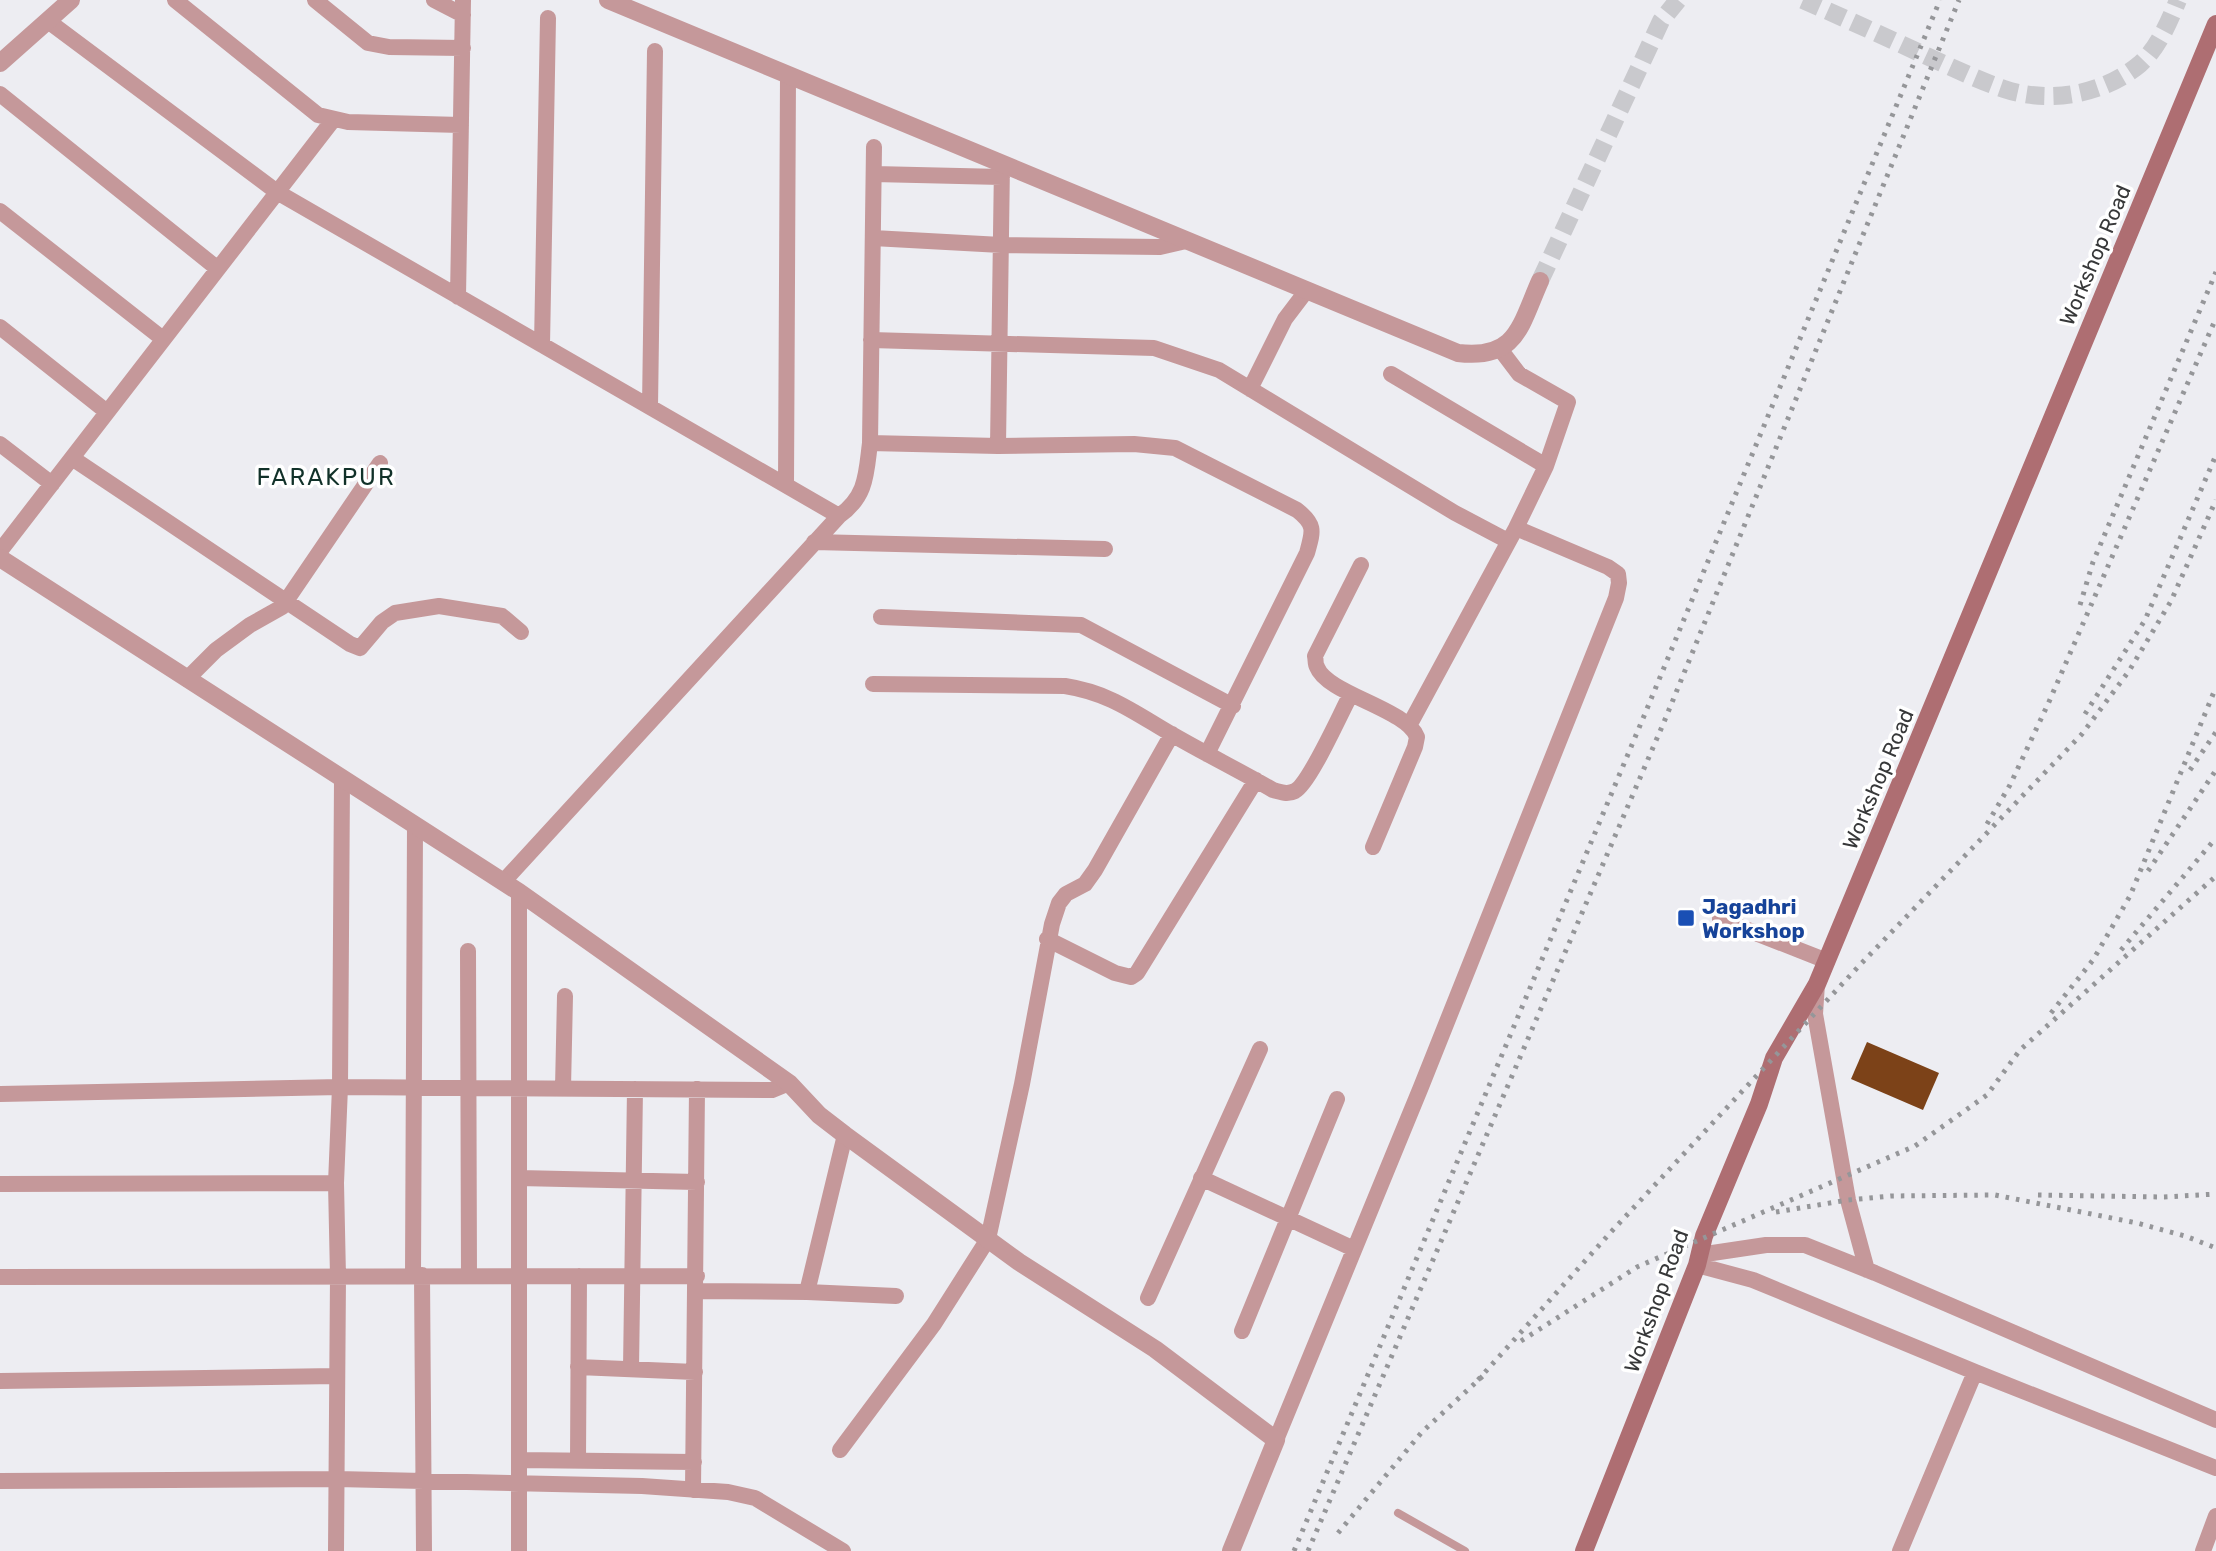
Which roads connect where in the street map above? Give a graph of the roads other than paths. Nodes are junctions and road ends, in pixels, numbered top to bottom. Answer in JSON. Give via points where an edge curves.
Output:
{"nodes":[{"id":1,"x":71,"y":0,"type":"edge"},
{"id":2,"x":175,"y":0,"type":"edge"},
{"id":3,"x":315,"y":0,"type":"edge"},
{"id":4,"x":434,"y":0,"type":"edge"},
{"id":5,"x":608,"y":0,"type":"edge"},
{"id":6,"x":463,"y":7,"type":"edge"},
{"id":7,"x":548,"y":18,"type":"dead end"},
{"id":8,"x":48,"y":20,"type":"junction"},
{"id":9,"x":2216,"y":24,"type":"edge"},
{"id":10,"x":463,"y":48,"type":"junction"},
{"id":11,"x":654,"y":51,"type":"dead end"},
{"id":12,"x":0,"y":63,"type":"edge"},
{"id":13,"x":788,"y":76,"type":"junction"},
{"id":14,"x":0,"y":93,"type":"edge"},
{"id":15,"x":332,"y":120,"type":"junction"},
{"id":16,"x":461,"y":125,"type":"junction"},
{"id":17,"x":874,"y":147,"type":"dead end"},
{"id":18,"x":1002,"y":171,"type":"junction"},
{"id":19,"x":874,"y":174,"type":"junction"},
{"id":20,"x":277,"y":192,"type":"junction"},
{"id":21,"x":0,"y":211,"type":"edge"},
{"id":22,"x":873,"y":238,"type":"junction"},
{"id":23,"x":1186,"y":241,"type":"junction"},
{"id":24,"x":1001,"y":245,"type":"junction"},
{"id":25,"x":218,"y":269,"type":"junction"},
{"id":26,"x":1540,"y":281,"type":"tunnel mouth"},
{"id":27,"x":1307,"y":290,"type":"junction"},
{"id":28,"x":458,"y":297,"type":"junction"},
{"id":29,"x":0,"y":327,"type":"edge"},
{"id":30,"x":163,"y":339,"type":"junction"},
{"id":31,"x":871,"y":340,"type":"junction"},
{"id":32,"x":1000,"y":344,"type":"junction"},
{"id":33,"x":542,"y":345,"type":"junction"},
{"id":34,"x":1500,"y":349,"type":"junction"},
{"id":35,"x":1391,"y":374,"type":"dead end"},
{"id":36,"x":1250,"y":389,"type":"junction"},
{"id":37,"x":650,"y":407,"type":"junction"},
{"id":38,"x":107,"y":412,"type":"junction"},
{"id":39,"x":870,"y":443,"type":"junction"},
{"id":40,"x":0,"y":444,"type":"edge"},
{"id":41,"x":998,"y":446,"type":"junction"},
{"id":42,"x":72,"y":458,"type":"junction"},
{"id":43,"x":380,"y":463,"type":"dead end"},
{"id":44,"x":1546,"y":466,"type":"junction"},
{"id":45,"x":52,"y":484,"type":"junction"},
{"id":46,"x":786,"y":485,"type":"junction"},
{"id":47,"x":839,"y":516,"type":"junction"},
{"id":48,"x":1511,"y":534,"type":"junction"},
{"id":49,"x":814,"y":542,"type":"junction"},
{"id":50,"x":1105,"y":549,"type":"dead end"},
{"id":51,"x":0,"y":551,"type":"edge"},
{"id":52,"x":0,"y":558,"type":"edge"},
{"id":53,"x":1361,"y":565,"type":"dead end"},
{"id":54,"x":286,"y":599,"type":"junction"},
{"id":55,"x":881,"y":617,"type":"dead end"},
{"id":56,"x":521,"y":632,"type":"dead end"},
{"id":57,"x":187,"y":679,"type":"junction"},
{"id":58,"x":873,"y":684,"type":"dead end"},
{"id":59,"x":1351,"y":694,"type":"junction"},
{"id":60,"x":1233,"y":706,"type":"junction"},
{"id":61,"x":1410,"y":724,"type":"junction"},
{"id":62,"x":1172,"y":734,"type":"junction"},
{"id":63,"x":1207,"y":754,"type":"junction"},
{"id":64,"x":342,"y":780,"type":"junction"},
{"id":65,"x":1256,"y":780,"type":"junction"},
{"id":66,"x":415,"y":826,"type":"junction"},
{"id":67,"x":1373,"y":847,"type":"dead end"},
{"id":68,"x":503,"y":882,"type":"junction"},
{"id":69,"x":519,"y":892,"type":"junction"},
{"id":70,"x":1720,"y":919,"type":"dead end"},
{"id":71,"x":1048,"y":939,"type":"junction"},
{"id":72,"x":468,"y":951,"type":"dead end"},
{"id":73,"x":1827,"y":961,"type":"junction"},
{"id":74,"x":1817,"y":984,"type":"junction"},
{"id":75,"x":565,"y":996,"type":"dead end"},
{"id":76,"x":1260,"y":1049,"type":"dead end"},
{"id":77,"x":789,"y":1083,"type":"junction"},
{"id":78,"x":340,"y":1087,"type":"junction"},
{"id":79,"x":414,"y":1088,"type":"junction"},
{"id":80,"x":469,"y":1088,"type":"junction"},
{"id":81,"x":519,"y":1088,"type":"junction"},
{"id":82,"x":563,"y":1088,"type":"junction"},
{"id":83,"x":635,"y":1088,"type":"junction"},
{"id":84,"x":697,"y":1089,"type":"junction"},
{"id":85,"x":0,"y":1094,"type":"edge"},
{"id":86,"x":1337,"y":1099,"type":"dead end"},
{"id":87,"x":845,"y":1135,"type":"junction"},
{"id":88,"x":519,"y":1178,"type":"junction"},
{"id":89,"x":1201,"y":1178,"type":"junction"},
{"id":90,"x":635,"y":1180,"type":"junction"},
{"id":91,"x":697,"y":1182,"type":"junction"},
{"id":92,"x":336,"y":1183,"type":"junction"},
{"id":93,"x":0,"y":1184,"type":"edge"},
{"id":94,"x":1288,"y":1219,"type":"junction"},
{"id":95,"x":988,"y":1239,"type":"junction"},
{"id":96,"x":1354,"y":1249,"type":"junction"},
{"id":97,"x":1698,"y":1260,"type":"junction"},
{"id":98,"x":1867,"y":1270,"type":"junction"},
{"id":99,"x":417,"y":1275,"type":"junction"},
{"id":100,"x":469,"y":1275,"type":"junction"},
{"id":101,"x":519,"y":1275,"type":"junction"},
{"id":102,"x":633,"y":1275,"type":"junction"},
{"id":103,"x":338,"y":1276,"type":"junction"},
{"id":104,"x":579,"y":1276,"type":"junction"},
{"id":105,"x":0,"y":1278,"type":"edge"},
{"id":106,"x":697,"y":1283,"type":"junction"},
{"id":107,"x":807,"y":1292,"type":"junction"},
{"id":108,"x":896,"y":1296,"type":"dead end"},
{"id":109,"x":1148,"y":1298,"type":"dead end"},
{"id":110,"x":1242,"y":1331,"type":"dead end"},
{"id":111,"x":578,"y":1367,"type":"junction"},
{"id":112,"x":631,"y":1369,"type":"junction"},
{"id":113,"x":695,"y":1372,"type":"junction"},
{"id":114,"x":1975,"y":1372,"type":"junction"},
{"id":115,"x":336,"y":1376,"type":"junction"},
{"id":116,"x":0,"y":1381,"type":"edge"},
{"id":117,"x":2216,"y":1420,"type":"edge"},
{"id":118,"x":1276,"y":1440,"type":"junction"},
{"id":119,"x":841,"y":1450,"type":"dead end"},
{"id":120,"x":519,"y":1460,"type":"junction"},
{"id":121,"x":578,"y":1461,"type":"junction"},
{"id":122,"x":694,"y":1462,"type":"junction"},
{"id":123,"x":2216,"y":1468,"type":"edge"},
{"id":124,"x":337,"y":1479,"type":"junction"},
{"id":125,"x":0,"y":1481,"type":"edge"},
{"id":126,"x":424,"y":1482,"type":"junction"},
{"id":127,"x":519,"y":1483,"type":"junction"},
{"id":128,"x":694,"y":1490,"type":"junction"},
{"id":129,"x":1398,"y":1513,"type":"dead end"},
{"id":130,"x":2216,"y":1516,"type":"edge"},
{"id":131,"x":336,"y":1551,"type":"edge"},
{"id":132,"x":424,"y":1551,"type":"edge"},
{"id":133,"x":519,"y":1551,"type":"edge"},
{"id":134,"x":843,"y":1551,"type":"edge"},
{"id":135,"x":1231,"y":1551,"type":"edge"},
{"id":136,"x":1465,"y":1551,"type":"edge"},
{"id":137,"x":1584,"y":1551,"type":"edge"},
{"id":138,"x":1900,"y":1551,"type":"edge"},
{"id":139,"x":2203,"y":1551,"type":"edge"}],
"edges":[{"from":1,"to":8,"type":"street"},
{"from":2,"to":15,"type":"street","via":[[318,115]]},
{"from":3,"to":10,"type":"street","via":[[368,43]]},
{"from":4,"to":6,"type":"street"},
{"from":5,"to":13,"type":"street"},
{"from":6,"to":10,"type":"street"},
{"from":7,"to":33,"type":"street"},
{"from":8,"to":12,"type":"street"},
{"from":8,"to":20,"type":"street"},
{"from":9,"to":73,"type":"main road","name":"Workshop Road"},
{"from":10,"to":16,"type":"street"},
{"from":11,"to":37,"type":"street"},
{"from":13,"to":18,"type":"street"},
{"from":13,"to":46,"type":"street"},
{"from":14,"to":25,"type":"street"},
{"from":15,"to":16,"type":"street"},
{"from":15,"to":20,"type":"street"},
{"from":16,"to":28,"type":"street"},
{"from":17,"to":19,"type":"street"},
{"from":18,"to":19,"type":"street"},
{"from":18,"to":23,"type":"street"},
{"from":18,"to":24,"type":"street"},
{"from":19,"to":22,"type":"street"},
{"from":20,"to":25,"type":"street"},
{"from":20,"to":28,"type":"street"},
{"from":21,"to":30,"type":"street"},
{"from":22,"to":24,"type":"street"},
{"from":22,"to":31,"type":"street"},
{"from":23,"to":24,"type":"street","via":[[1160,247]]},
{"from":23,"to":27,"type":"street"},
{"from":24,"to":32,"type":"street"},
{"from":25,"to":30,"type":"street"},
{"from":26,"to":34,"type":"street","via":[[1516,333]]},
{"from":27,"to":34,"type":"street","via":[[1458,353],[1474,355]]},
{"from":27,"to":36,"type":"street","via":[[1285,319]]},
{"from":28,"to":33,"type":"street"},
{"from":29,"to":38,"type":"street"},
{"from":30,"to":38,"type":"street"},
{"from":31,"to":32,"type":"street"},
{"from":31,"to":39,"type":"street"},
{"from":32,"to":36,"type":"street","via":[[1154,348],[1219,370]]},
{"from":32,"to":41,"type":"street"},
{"from":33,"to":37,"type":"street"},
{"from":34,"to":44,"type":"street","via":[[1519,374],[1568,402]]},
{"from":35,"to":44,"type":"street"},
{"from":36,"to":48,"type":"street","via":[[1455,513]]},
{"from":37,"to":46,"type":"street"},
{"from":38,"to":42,"type":"street"},
{"from":39,"to":41,"type":"street"},
{"from":39,"to":47,"type":"street","via":[[859,498]]},
{"from":40,"to":45,"type":"street"},
{"from":41,"to":60,"type":"street","via":[[1134,444],[1175,448],[1309,519],[1313,530],[1307,552]]},
{"from":42,"to":45,"type":"street"},
{"from":42,"to":54,"type":"street"},
{"from":43,"to":54,"type":"street"},
{"from":44,"to":48,"type":"street"},
{"from":45,"to":51,"type":"street"},
{"from":46,"to":47,"type":"street"},
{"from":47,"to":49,"type":"street"},
{"from":48,"to":61,"type":"street"},
{"from":48,"to":96,"type":"street","via":[[1608,567],[1618,574],[1619,583]]},
{"from":49,"to":50,"type":"street"},
{"from":49,"to":68,"type":"street"},
{"from":52,"to":57,"type":"street"},
{"from":53,"to":59,"type":"street","via":[[1315,656],[1323,676]]},
{"from":54,"to":56,"type":"street","via":[[360,648],[395,613],[439,606],[502,616]]},
{"from":54,"to":57,"type":"street","via":[[282,607],[216,650]]},
{"from":55,"to":60,"type":"street","via":[[1081,625]]},
{"from":57,"to":64,"type":"street"},
{"from":58,"to":62,"type":"street","via":[[1090,690]]},
{"from":59,"to":61,"type":"street"},
{"from":59,"to":65,"type":"street","via":[[1297,790],[1286,794]]},
{"from":60,"to":63,"type":"street"},
{"from":61,"to":67,"type":"street","via":[[1417,737],[1415,747]]},
{"from":62,"to":63,"type":"street"},
{"from":62,"to":71,"type":"street","via":[[1095,870],[1085,884],[1059,903]]},
{"from":63,"to":65,"type":"street"},
{"from":64,"to":66,"type":"street"},
{"from":64,"to":78,"type":"street"},
{"from":65,"to":71,"type":"street","via":[[1137,973],[1131,977],[1115,974]]},
{"from":66,"to":68,"type":"street"},
{"from":66,"to":79,"type":"street"},
{"from":68,"to":69,"type":"street"},
{"from":69,"to":77,"type":"street"},
{"from":69,"to":81,"type":"street"},
{"from":70,"to":73,"type":"street"},
{"from":71,"to":95,"type":"street"},
{"from":72,"to":80,"type":"street"},
{"from":73,"to":74,"type":"main road","name":"Workshop Road"},
{"from":74,"to":97,"type":"main road","name":"Workshop Road","via":[[1774,1058]]},
{"from":74,"to":98,"type":"street","via":[[1815,1014],[1847,1200]]},
{"from":75,"to":82,"type":"street"},
{"from":76,"to":89,"type":"street"},
{"from":77,"to":84,"type":"street","via":[[772,1090]]},
{"from":77,"to":87,"type":"street"},
{"from":78,"to":79,"type":"street"},
{"from":78,"to":85,"type":"street"},
{"from":78,"to":92,"type":"street"},
{"from":79,"to":80,"type":"street"},
{"from":79,"to":99,"type":"street"},
{"from":80,"to":81,"type":"street"},
{"from":80,"to":100,"type":"street"},
{"from":81,"to":82,"type":"street"},
{"from":81,"to":88,"type":"street"},
{"from":82,"to":83,"type":"street"},
{"from":83,"to":84,"type":"street"},
{"from":83,"to":90,"type":"street"},
{"from":84,"to":91,"type":"street"},
{"from":86,"to":94,"type":"street"},
{"from":87,"to":95,"type":"street"},
{"from":87,"to":107,"type":"street"},
{"from":88,"to":90,"type":"street"},
{"from":88,"to":101,"type":"street"},
{"from":89,"to":94,"type":"street"},
{"from":89,"to":109,"type":"street"},
{"from":90,"to":91,"type":"street"},
{"from":90,"to":102,"type":"street"},
{"from":91,"to":106,"type":"street"},
{"from":92,"to":93,"type":"street"},
{"from":92,"to":103,"type":"street"},
{"from":94,"to":96,"type":"street"},
{"from":94,"to":110,"type":"street"},
{"from":95,"to":118,"type":"street","via":[[1155,1349]]},
{"from":95,"to":119,"type":"street","via":[[934,1324]]},
{"from":96,"to":118,"type":"street"},
{"from":97,"to":98,"type":"street","via":[[1766,1245],[1805,1245]]},
{"from":97,"to":114,"type":"street"},
{"from":97,"to":137,"type":"main road","name":"Workshop Road"},
{"from":98,"to":117,"type":"street"},
{"from":99,"to":100,"type":"street"},
{"from":99,"to":103,"type":"street"},
{"from":99,"to":126,"type":"street"},
{"from":100,"to":101,"type":"street"},
{"from":101,"to":104,"type":"street"},
{"from":101,"to":120,"type":"street"},
{"from":102,"to":104,"type":"street"},
{"from":102,"to":106,"type":"street"},
{"from":102,"to":112,"type":"street"},
{"from":103,"to":105,"type":"street"},
{"from":103,"to":115,"type":"street"},
{"from":104,"to":111,"type":"street"},
{"from":106,"to":107,"type":"street"},
{"from":106,"to":113,"type":"street"},
{"from":107,"to":108,"type":"street"},
{"from":111,"to":112,"type":"street"},
{"from":111,"to":121,"type":"street"},
{"from":112,"to":113,"type":"street"},
{"from":113,"to":122,"type":"street"},
{"from":114,"to":123,"type":"street"},
{"from":114,"to":138,"type":"street"},
{"from":115,"to":116,"type":"street"},
{"from":115,"to":124,"type":"street"},
{"from":118,"to":135,"type":"street"},
{"from":120,"to":121,"type":"street"},
{"from":120,"to":127,"type":"street"},
{"from":121,"to":122,"type":"street"},
{"from":122,"to":128,"type":"street"},
{"from":124,"to":125,"type":"street"},
{"from":124,"to":126,"type":"street"},
{"from":124,"to":131,"type":"street"},
{"from":126,"to":127,"type":"street"},
{"from":126,"to":132,"type":"street"},
{"from":127,"to":128,"type":"street"},
{"from":127,"to":133,"type":"street"},
{"from":128,"to":134,"type":"street","via":[[755,1497]]},
{"from":129,"to":136,"type":"lane"},
{"from":130,"to":139,"type":"street"}]}
